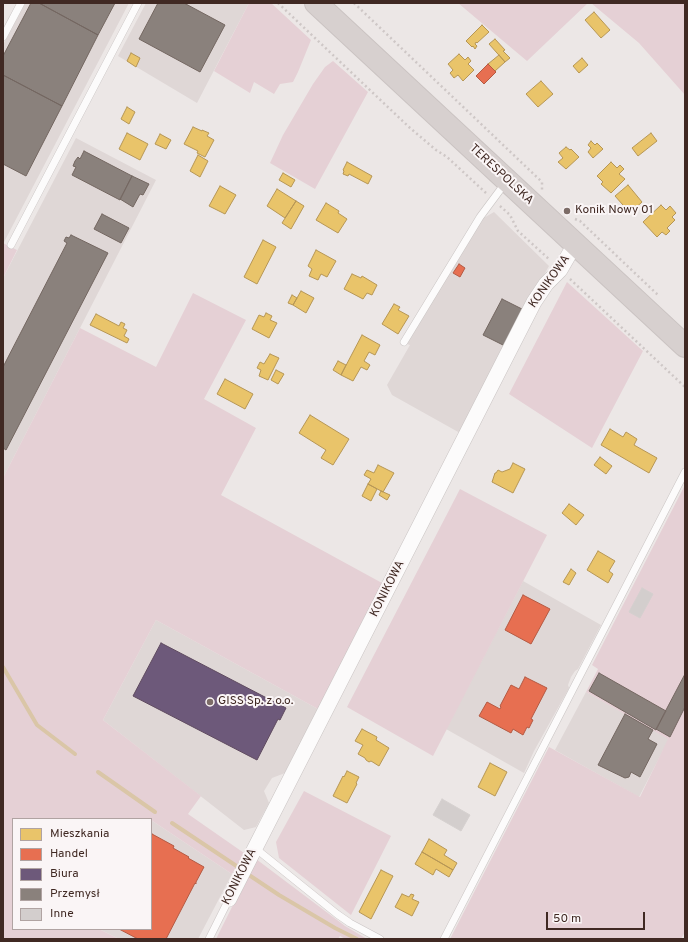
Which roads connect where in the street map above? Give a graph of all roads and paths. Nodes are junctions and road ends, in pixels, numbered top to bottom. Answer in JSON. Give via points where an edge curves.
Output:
{"nodes":[{"id":1,"x":20,"y":3,"type":"edge"},
{"id":2,"x":138,"y":3,"type":"edge"},
{"id":3,"x":278,"y":3,"type":"edge"},
{"id":4,"x":316,"y":3,"type":"edge"},
{"id":5,"x":354,"y":3,"type":"edge"},
{"id":6,"x":3,"y":37,"type":"edge"},
{"id":7,"x":507,"y":181,"type":"junction"},
{"id":8,"x":542,"y":192,"type":"dead end"},
{"id":9,"x":492,"y":199,"type":"junction"},
{"id":10,"x":570,"y":218,"type":"dead end"},
{"id":11,"x":575,"y":244,"type":"junction"},
{"id":12,"x":11,"y":245,"type":"dead end"},
{"id":13,"x":560,"y":270,"type":"junction"},
{"id":14,"x":659,"y":296,"type":"dead end"},
{"id":15,"x":404,"y":342,"type":"dead end"},
{"id":16,"x":685,"y":346,"type":"edge"},
{"id":17,"x":685,"y":387,"type":"edge"},
{"id":18,"x":685,"y":472,"type":"edge"},
{"id":19,"x":255,"y":848,"type":"junction"},
{"id":20,"x":229,"y":899,"type":"joint"},
{"id":21,"x":209,"y":939,"type":"edge"},
{"id":22,"x":380,"y":939,"type":"edge"},
{"id":23,"x":444,"y":939,"type":"edge"}],
"edges":[{"from":1,"to":6,"type":"lane"},
{"from":2,"to":12,"type":"lane"},
{"from":3,"to":9,"type":"path","via":[[410,128]]},
{"from":4,"to":7,"type":"main road","name":"TERESPOLSKA"},
{"from":5,"to":8,"type":"path","via":[[542,182]]},
{"from":7,"to":9,"type":"lane"},
{"from":7,"to":11,"type":"main road","name":"TERESPOLSKA"},
{"from":9,"to":13,"type":"path","via":[[510,215],[518,231]]},
{"from":9,"to":15,"type":"lane"},
{"from":10,"to":14,"type":"path","via":[[580,221]]},
{"from":11,"to":13,"type":"street","name":"KONIKOWA"},
{"from":11,"to":16,"type":"main road","name":"TERESPOLSKA"},
{"from":13,"to":17,"type":"path"},
{"from":13,"to":19,"type":"street","name":"KONIKOWA","via":[[546,284],[534,302]]},
{"from":18,"to":23,"type":"lane"},
{"from":19,"to":20,"type":"street","name":"KONIKOWA"},
{"from":19,"to":22,"type":"lane","via":[[350,923]]},
{"from":20,"to":21,"type":"lane","name":"KONIKOWA"}]}
